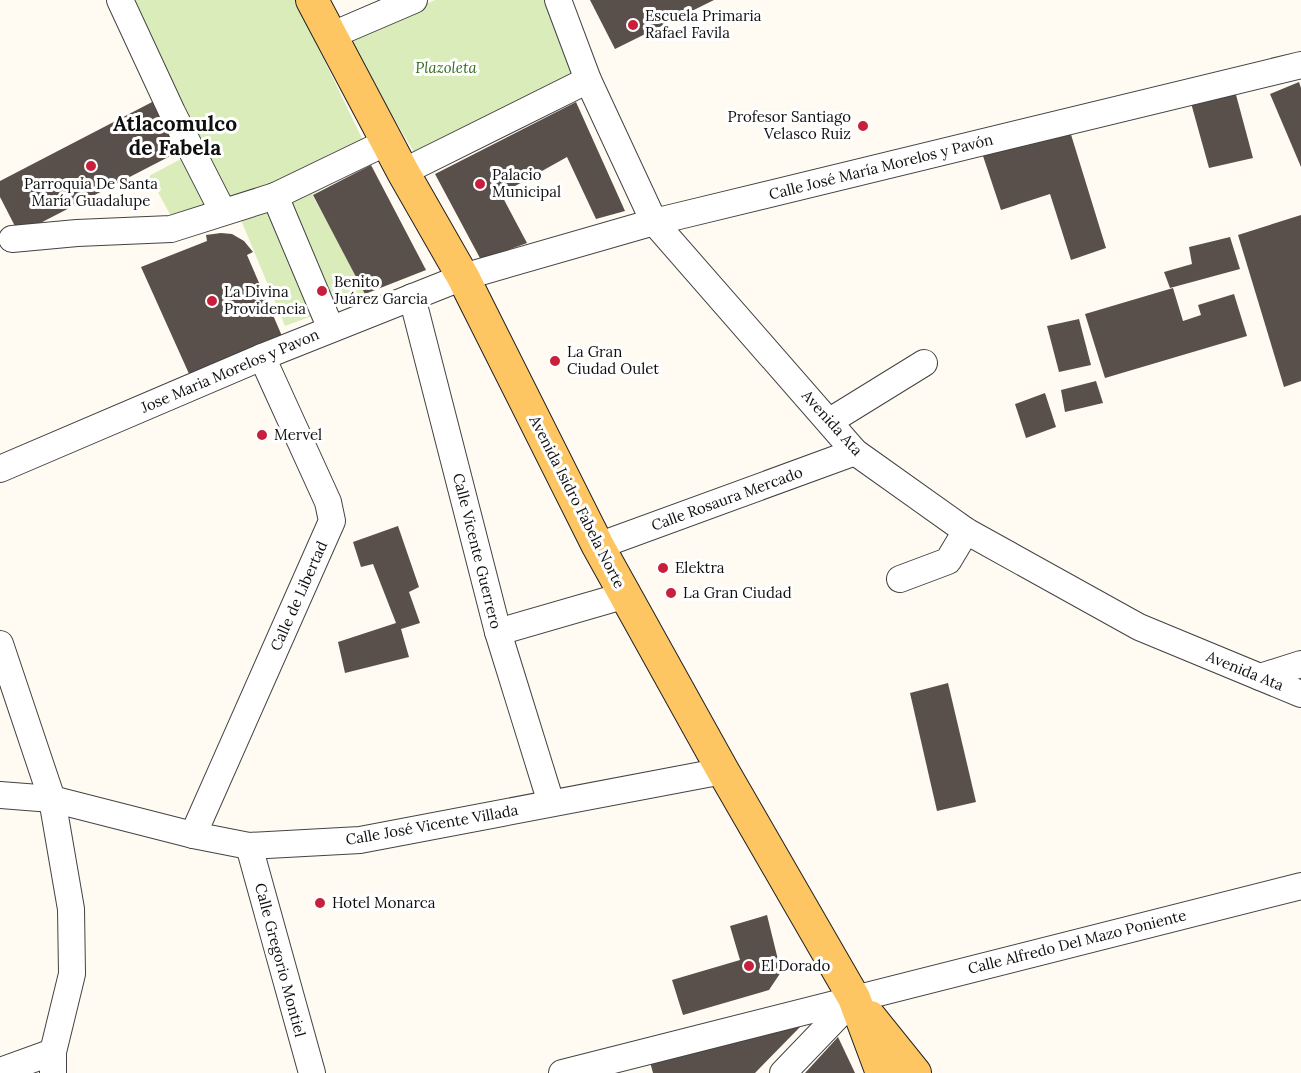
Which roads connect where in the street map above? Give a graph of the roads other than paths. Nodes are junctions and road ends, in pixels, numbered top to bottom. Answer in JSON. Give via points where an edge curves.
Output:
{"nodes":[{"id":1,"x":120,"y":0,"type":"edge"},
{"id":2,"x":312,"y":0,"type":"edge"},
{"id":3,"x":414,"y":0,"type":"edge"},
{"id":4,"x":558,"y":0,"type":"edge"},
{"id":5,"x":330,"y":36,"type":"junction"},
{"id":6,"x":1301,"y":65,"type":"edge"},
{"id":7,"x":588,"y":80,"type":"junction"},
{"id":8,"x":387,"y":142,"type":"junction"},
{"id":9,"x":403,"y":172,"type":"junction"},
{"id":10,"x":275,"y":196,"type":"junction"},
{"id":11,"x":223,"y":212,"type":"junction"},
{"id":12,"x":654,"y":222,"type":"junction"},
{"id":13,"x":12,"y":239,"type":"dead end"},
{"id":14,"x":463,"y":277,"type":"junction"},
{"id":15,"x":412,"y":297,"type":"junction"},
{"id":16,"x":331,"y":329,"type":"junction"},
{"id":17,"x":262,"y":357,"type":"junction"},
{"id":18,"x":924,"y":363,"type":"dead end"},
{"id":19,"x":830,"y":421,"type":"junction"},
{"id":20,"x":855,"y":452,"type":"junction"},
{"id":21,"x":0,"y":469,"type":"edge"},
{"id":22,"x":966,"y":531,"type":"junction"},
{"id":23,"x":598,"y":546,"type":"junction"},
{"id":24,"x":900,"y":579,"type":"dead end"},
{"id":25,"x":626,"y":595,"type":"junction"},
{"id":26,"x":498,"y":632,"type":"junction"},
{"id":27,"x":0,"y":644,"type":"edge"},
{"id":28,"x":1301,"y":664,"type":"edge"},
{"id":29,"x":1260,"y":677,"type":"junction"},
{"id":30,"x":1301,"y":693,"type":"edge"},
{"id":31,"x":723,"y":771,"type":"junction"},
{"id":32,"x":0,"y":795,"type":"edge"},
{"id":33,"x":52,"y":799,"type":"junction"},
{"id":34,"x":551,"y":803,"type":"junction"},
{"id":35,"x":193,"y":835,"type":"junction"},
{"id":36,"x":249,"y":846,"type":"junction"},
{"id":37,"x":1301,"y":886,"type":"edge"},
{"id":38,"x":854,"y":998,"type":"junction"},
{"id":39,"x":53,"y":1062,"type":"edge"},
{"id":40,"x":628,"y":1065,"type":"edge"},
{"id":41,"x":0,"y":1071,"type":"edge"},
{"id":42,"x":312,"y":1073,"type":"edge"},
{"id":43,"x":562,"y":1073,"type":"edge"},
{"id":44,"x":783,"y":1073,"type":"edge"},
{"id":45,"x":882,"y":1073,"type":"edge"},
{"id":46,"x":915,"y":1073,"type":"edge"}],
"edges":[{"from":1,"to":11,"type":"street"},
{"from":2,"to":5,"type":"main road","name":"Avenida Isidro Fabela Norte"},
{"from":3,"to":5,"type":"street"},
{"from":4,"to":7,"type":"street","name":"Avenida Ata"},
{"from":5,"to":8,"type":"main road","name":"Avenida Isidro Fabela Norte"},
{"from":6,"to":12,"type":"street","name":"Calle José María Morelos y Pavón"},
{"from":7,"to":9,"type":"street"},
{"from":7,"to":12,"type":"street","name":"Avenida Ata"},
{"from":8,"to":9,"type":"main road","name":"Avenida Isidro Fabela Norte"},
{"from":8,"to":10,"type":"street"},
{"from":9,"to":14,"type":"main road","name":"Avenida Isidro Fabela Norte"},
{"from":10,"to":11,"type":"street"},
{"from":10,"to":16,"type":"street"},
{"from":11,"to":13,"type":"street","via":[[171,229]]},
{"from":12,"to":14,"type":"street","name":"Calle José María Morelos y Pavón"},
{"from":12,"to":19,"type":"street","name":"Avenida Ata"},
{"from":14,"to":15,"type":"street","name":"Jose Maria Morelos y Pavon"},
{"from":14,"to":23,"type":"main road","name":"Avenida Isidro Fabela Norte"},
{"from":15,"to":16,"type":"street","name":"Jose Maria Morelos y Pavon"},
{"from":15,"to":26,"type":"street","name":"Calle Vicente Guerrero"},
{"from":16,"to":17,"type":"street","name":"Jose Maria Morelos y Pavon"},
{"from":17,"to":21,"type":"street","name":"Jose Maria Morelos y Pavon"},
{"from":17,"to":35,"type":"street","name":"Calle de Libertad","via":[[328,502],[332,521]]},
{"from":18,"to":19,"type":"street"},
{"from":19,"to":20,"type":"street","name":"Avenida Ata"},
{"from":20,"to":22,"type":"street","name":"Avenida Ata"},
{"from":20,"to":23,"type":"street","name":"Calle Rosaura Mercado"},
{"from":22,"to":24,"type":"street","via":[[948,561]]},
{"from":22,"to":29,"type":"street","name":"Avenida Ata","via":[[1139,627]]},
{"from":23,"to":25,"type":"main road","name":"Avenida Isidro Fabela Norte"},
{"from":25,"to":26,"type":"street"},
{"from":25,"to":31,"type":"main road","name":"Avenida Isidro Fabela Norte"},
{"from":26,"to":34,"type":"street","name":"Calle Vicente Guerrero"},
{"from":27,"to":33,"type":"street"},
{"from":28,"to":29,"type":"street"},
{"from":29,"to":30,"type":"street","name":"Avenida Ata"},
{"from":31,"to":34,"type":"street","name":"Calle José Vicente Villada"},
{"from":31,"to":38,"type":"main road","name":"Avenida Isidro Fabela Norte"},
{"from":32,"to":33,"type":"street","name":"Calle José Vicente Villada"},
{"from":33,"to":35,"type":"street","name":"Calle José Vicente Villada"},
{"from":33,"to":39,"type":"street","via":[[71,909],[72,974]]},
{"from":34,"to":36,"type":"street","name":"Calle José Vicente Villada","via":[[360,840]]},
{"from":35,"to":36,"type":"street","name":"Calle José Vicente Villada"},
{"from":36,"to":42,"type":"street","name":"Calle Gregorio Montiel"},
{"from":37,"to":38,"type":"street","name":"Calle Alfredo Del Mazo Poniente"},
{"from":38,"to":40,"type":"street","name":"Calle Alfredo Del Mazo Poniente"},
{"from":38,"to":44,"type":"street"},
{"from":38,"to":45,"type":"main road","name":"Avenida Isidro Fabela Norte"},
{"from":38,"to":46,"type":"main road","name":"Avenida Isidro Fabela Norte"},
{"from":39,"to":41,"type":"street"},
{"from":40,"to":43,"type":"street","name":"Calle Alfredo Del Mazo Poniente"}]}
